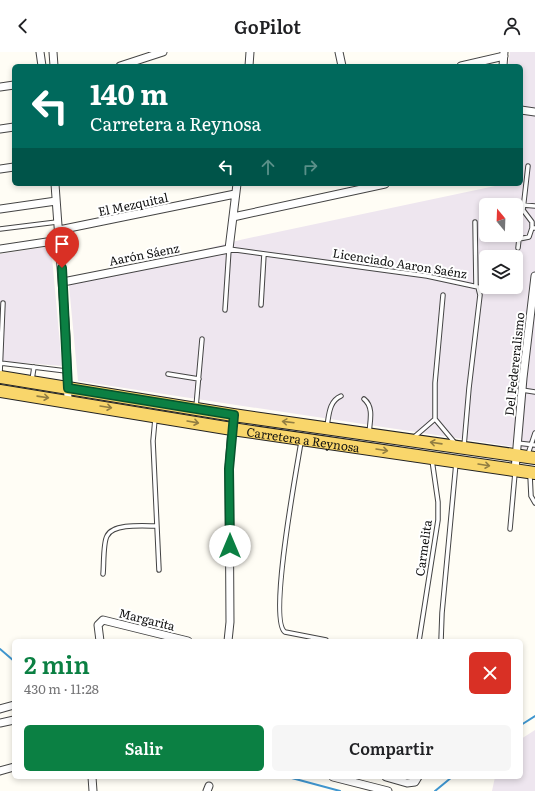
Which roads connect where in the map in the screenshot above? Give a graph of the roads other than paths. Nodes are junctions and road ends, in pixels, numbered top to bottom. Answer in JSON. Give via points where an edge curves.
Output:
{"nodes":[{"id":1,"x":40,"y":52,"type":"edge"},
{"id":2,"x":53,"y":52,"type":"edge"},
{"id":3,"x":163,"y":52,"type":"edge"},
{"id":4,"x":250,"y":52,"type":"edge"},
{"id":5,"x":339,"y":52,"type":"edge"},
{"id":6,"x":504,"y":54,"type":"edge"},
{"id":7,"x":42,"y":64,"type":"edge"},
{"id":8,"x":54,"y":64,"type":"edge"},
{"id":9,"x":136,"y":64,"type":"edge"},
{"id":10,"x":249,"y":64,"type":"edge"},
{"id":11,"x":342,"y":64,"type":"edge"},
{"id":12,"x":468,"y":64,"type":"edge"},
{"id":13,"x":503,"y":64,"type":"edge"},
{"id":14,"x":12,"y":85,"type":"edge"},
{"id":15,"x":0,"y":87,"type":"edge"},
{"id":16,"x":523,"y":110,"type":"edge"},
{"id":17,"x":535,"y":112,"type":"edge"},
{"id":18,"x":12,"y":127,"type":"edge"},
{"id":19,"x":0,"y":129,"type":"edge"},
{"id":20,"x":528,"y":166,"type":"dead end"},
{"id":21,"x":12,"y":167,"type":"edge"},
{"id":22,"x":0,"y":169,"type":"edge"},
{"id":23,"x":55,"y":186,"type":"edge"},
{"id":24,"x":237,"y":186,"type":"edge"},
{"id":25,"x":370,"y":186,"type":"edge"},
{"id":26,"x":235,"y":194,"type":"junction"},
{"id":27,"x":56,"y":201,"type":"junction"},
{"id":28,"x":523,"y":205,"type":"junction"},
{"id":29,"x":535,"y":206,"type":"edge"},
{"id":30,"x":0,"y":209,"type":"edge"},
{"id":31,"x":233,"y":217,"type":"junction"},
{"id":32,"x":58,"y":222,"type":"junction"},
{"id":33,"x":475,"y":222,"type":"dead end"},
{"id":34,"x":533,"y":228,"type":"edge"},
{"id":35,"x":0,"y":229,"type":"edge"},
{"id":36,"x":59,"y":230,"type":"junction"},
{"id":37,"x":60,"y":240,"type":"junction"},
{"id":38,"x":518,"y":248,"type":"dead end"},
{"id":39,"x":0,"y":249,"type":"edge"},
{"id":40,"x":229,"y":249,"type":"junction"},
{"id":41,"x":264,"y":254,"type":"junction"},
{"id":42,"x":535,"y":276,"type":"edge"},
{"id":43,"x":63,"y":282,"type":"junction"},
{"id":44,"x":476,"y":286,"type":"junction"},
{"id":45,"x":443,"y":295,"type":"dead end"},
{"id":46,"x":3,"y":303,"type":"dead end"},
{"id":47,"x":261,"y":305,"type":"dead end"},
{"id":48,"x":225,"y":310,"type":"dead end"},
{"id":49,"x":202,"y":339,"type":"dead end"},
{"id":50,"x":0,"y":363,"type":"edge"},
{"id":51,"x":34,"y":367,"type":"junction"},
{"id":52,"x":68,"y":371,"type":"junction"},
{"id":53,"x":168,"y":374,"type":"dead end"},
{"id":54,"x":0,"y":377,"type":"edge"},
{"id":55,"x":199,"y":379,"type":"junction"},
{"id":56,"x":32,"y":382,"type":"junction"},
{"id":57,"x":68,"y":388,"type":"junction"},
{"id":58,"x":522,"y":390,"type":"junction"},
{"id":59,"x":0,"y":391,"type":"edge"},
{"id":60,"x":535,"y":392,"type":"edge"},
{"id":61,"x":341,"y":396,"type":"dead end"},
{"id":62,"x":364,"y":399,"type":"dead end"},
{"id":63,"x":68,"y":401,"type":"junction"},
{"id":64,"x":196,"y":408,"type":"junction"},
{"id":65,"x":155,"y":415,"type":"junction"},
{"id":66,"x":234,"y":415,"type":"junction"},
{"id":67,"x":435,"y":419,"type":"junction"},
{"id":68,"x":327,"y":427,"type":"junction"},
{"id":69,"x":232,"y":429,"type":"junction"},
{"id":70,"x":369,"y":433,"type":"junction"},
{"id":71,"x":535,"y":433,"type":"edge"},
{"id":72,"x":302,"y":439,"type":"junction"},
{"id":73,"x":411,"y":439,"type":"junction"},
{"id":74,"x":460,"y":446,"type":"junction"},
{"id":75,"x":527,"y":450,"type":"edge"},
{"id":76,"x":431,"y":457,"type":"junction"},
{"id":77,"x":456,"y":461,"type":"junction"},
{"id":78,"x":515,"y":470,"type":"junction"},
{"id":79,"x":533,"y":473,"type":"edge"},
{"id":80,"x":535,"y":503,"type":"edge"},
{"id":81,"x":157,"y":526,"type":"junction"},
{"id":82,"x":510,"y":529,"type":"dead end"},
{"id":83,"x":159,"y":570,"type":"dead end"},
{"id":84,"x":103,"y":574,"type":"dead end"},
{"id":85,"x":100,"y":639,"type":"edge"},
{"id":86,"x":180,"y":639,"type":"edge"},
{"id":87,"x":228,"y":639,"type":"edge"},
{"id":88,"x":321,"y":639,"type":"edge"},
{"id":89,"x":419,"y":639,"type":"edge"},
{"id":90,"x":441,"y":639,"type":"edge"},
{"id":91,"x":12,"y":706,"type":"edge"},
{"id":92,"x":0,"y":709,"type":"edge"},
{"id":93,"x":12,"y":720,"type":"edge"},
{"id":94,"x":0,"y":723,"type":"edge"},
{"id":95,"x":12,"y":768,"type":"edge"},
{"id":96,"x":0,"y":771,"type":"edge"},
{"id":97,"x":92,"y":779,"type":"edge"},
{"id":98,"x":341,"y":779,"type":"edge"},
{"id":99,"x":387,"y":779,"type":"edge"},
{"id":100,"x":395,"y":779,"type":"edge"},
{"id":101,"x":417,"y":779,"type":"edge"},
{"id":102,"x":386,"y":790,"type":"edge"},
{"id":103,"x":93,"y":791,"type":"edge"}],
"edges":[{"from":1,"to":7,"type":"street"},
{"from":2,"to":8,"type":"street"},
{"from":3,"to":9,"type":"street"},
{"from":4,"to":10,"type":"street"},
{"from":5,"to":11,"type":"street"},
{"from":6,"to":12,"type":"street"},
{"from":6,"to":13,"type":"street"},
{"from":14,"to":15,"type":"street"},
{"from":16,"to":17,"type":"street"},
{"from":18,"to":19,"type":"street"},
{"from":20,"to":28,"type":"lane"},
{"from":21,"to":22,"type":"street"},
{"from":23,"to":27,"type":"street"},
{"from":24,"to":26,"type":"street"},
{"from":25,"to":31,"type":"street"},
{"from":26,"to":31,"type":"street"},
{"from":26,"to":36,"type":"street","name":"El Mezquital"},
{"from":27,"to":30,"type":"street"},
{"from":27,"to":32,"type":"street"},
{"from":28,"to":29,"type":"lane"},
{"from":28,"to":34,"type":"lane"},
{"from":31,"to":40,"type":"street"},
{"from":32,"to":35,"type":"lane"},
{"from":32,"to":36,"type":"street"},
{"from":33,"to":44,"type":"lane"},
{"from":34,"to":38,"type":"lane","via":[[530,237],[518,240]]},
{"from":36,"to":37,"type":"street"},
{"from":37,"to":39,"type":"street"},
{"from":37,"to":43,"type":"street"},
{"from":40,"to":41,"type":"lane","name":"Licenciado Aaron Saénz"},
{"from":40,"to":43,"type":"street","name":"Aarón Sáenz"},
{"from":40,"to":48,"type":"lane"},
{"from":41,"to":44,"type":"lane","name":"Licenciado Aaron Saénz","via":[[419,275]]},
{"from":41,"to":47,"type":"lane"},
{"from":42,"to":58,"type":"street","name":"Del Federeralismo"},
{"from":43,"to":52,"type":"street"},
{"from":44,"to":74,"type":"lane","name":"Licenciado Aaron Saénz","via":[[480,289],[480,295]]},
{"from":45,"to":67,"type":"lane","via":[[435,383]]},
{"from":46,"to":50,"type":"lane"},
{"from":49,"to":55,"type":"lane"},
{"from":50,"to":51,"type":"lane"},
{"from":50,"to":54,"type":"lane"},
{"from":51,"to":52,"type":"lane"},
{"from":51,"to":56,"type":"lane"},
{"from":52,"to":57,"type":"street"},
{"from":53,"to":55,"type":"lane"},
{"from":54,"to":56,"type":"main road","name":"Carretera a Reynosa"},
{"from":55,"to":64,"type":"lane"},
{"from":56,"to":57,"type":"main road","name":"Carretera a Reynosa"},
{"from":57,"to":63,"type":"street"},
{"from":57,"to":64,"type":"main road","name":"Carretera a Reynosa"},
{"from":58,"to":60,"type":"lane"},
{"from":58,"to":75,"type":"street","name":"Del Federeralismo"},
{"from":59,"to":63,"type":"main road","name":"Carretera a Reynosa","one_way":true},
{"from":61,"to":68,"type":"lane","via":[[331,405]]},
{"from":62,"to":70,"type":"lane","via":[[370,407]]},
{"from":63,"to":65,"type":"main road","name":"Carretera a Reynosa","one_way":true},
{"from":64,"to":66,"type":"main road","name":"Carretera a Reynosa"},
{"from":65,"to":69,"type":"main road","name":"Carretera a Reynosa","one_way":true},
{"from":65,"to":81,"type":"lane","via":[[153,441]]},
{"from":68,"to":66,"type":"main road","name":"Carretera a Reynosa","one_way":true},
{"from":66,"to":69,"type":"street"},
{"from":67,"to":73,"type":"lane"},
{"from":67,"to":74,"type":"lane"},
{"from":68,"to":70,"type":"main road","name":"Carretera a Reynosa"},
{"from":69,"to":72,"type":"main road","name":"Carretera a Reynosa"},
{"from":69,"to":87,"type":"street","via":[[229,469]]},
{"from":70,"to":73,"type":"main road","name":"Carretera a Reynosa"},
{"from":71,"to":75,"type":"lane"},
{"from":72,"to":76,"type":"main road","name":"Carretera a Reynosa","one_way":true},
{"from":72,"to":88,"type":"lane","via":[[289,507],[280,620],[281,628],[285,632]]},
{"from":74,"to":73,"type":"main road","name":"Carretera a Reynosa","one_way":true},
{"from":74,"to":75,"type":"main road","name":"Carretera a Reynosa"},
{"from":75,"to":78,"type":"street","name":"Del Federeralismo"},
{"from":76,"to":77,"type":"main road","name":"Carretera a Reynosa"},
{"from":76,"to":89,"type":"lane","name":"Carmelita","via":[[438,520]]},
{"from":77,"to":78,"type":"main road","name":"Carretera a Reynosa","one_way":true},
{"from":77,"to":90,"type":"lane"},
{"from":78,"to":79,"type":"main road","name":"Carretera a Reynosa"},
{"from":78,"to":82,"type":"lane"},
{"from":79,"to":80,"type":"lane","via":[[531,496]]},
{"from":81,"to":83,"type":"lane"},
{"from":81,"to":84,"type":"lane","via":[[121,527],[112,530],[107,536]]},
{"from":85,"to":86,"type":"street","name":"Margarita","via":[[100,621],[116,622]]},
{"from":91,"to":92,"type":"street"},
{"from":93,"to":94,"type":"street"},
{"from":95,"to":96,"type":"street"},
{"from":97,"to":103,"type":"street"},
{"from":98,"to":102,"type":"street"},
{"from":99,"to":102,"type":"street"},
{"from":100,"to":101,"type":"street","via":[[410,783]]}]}
